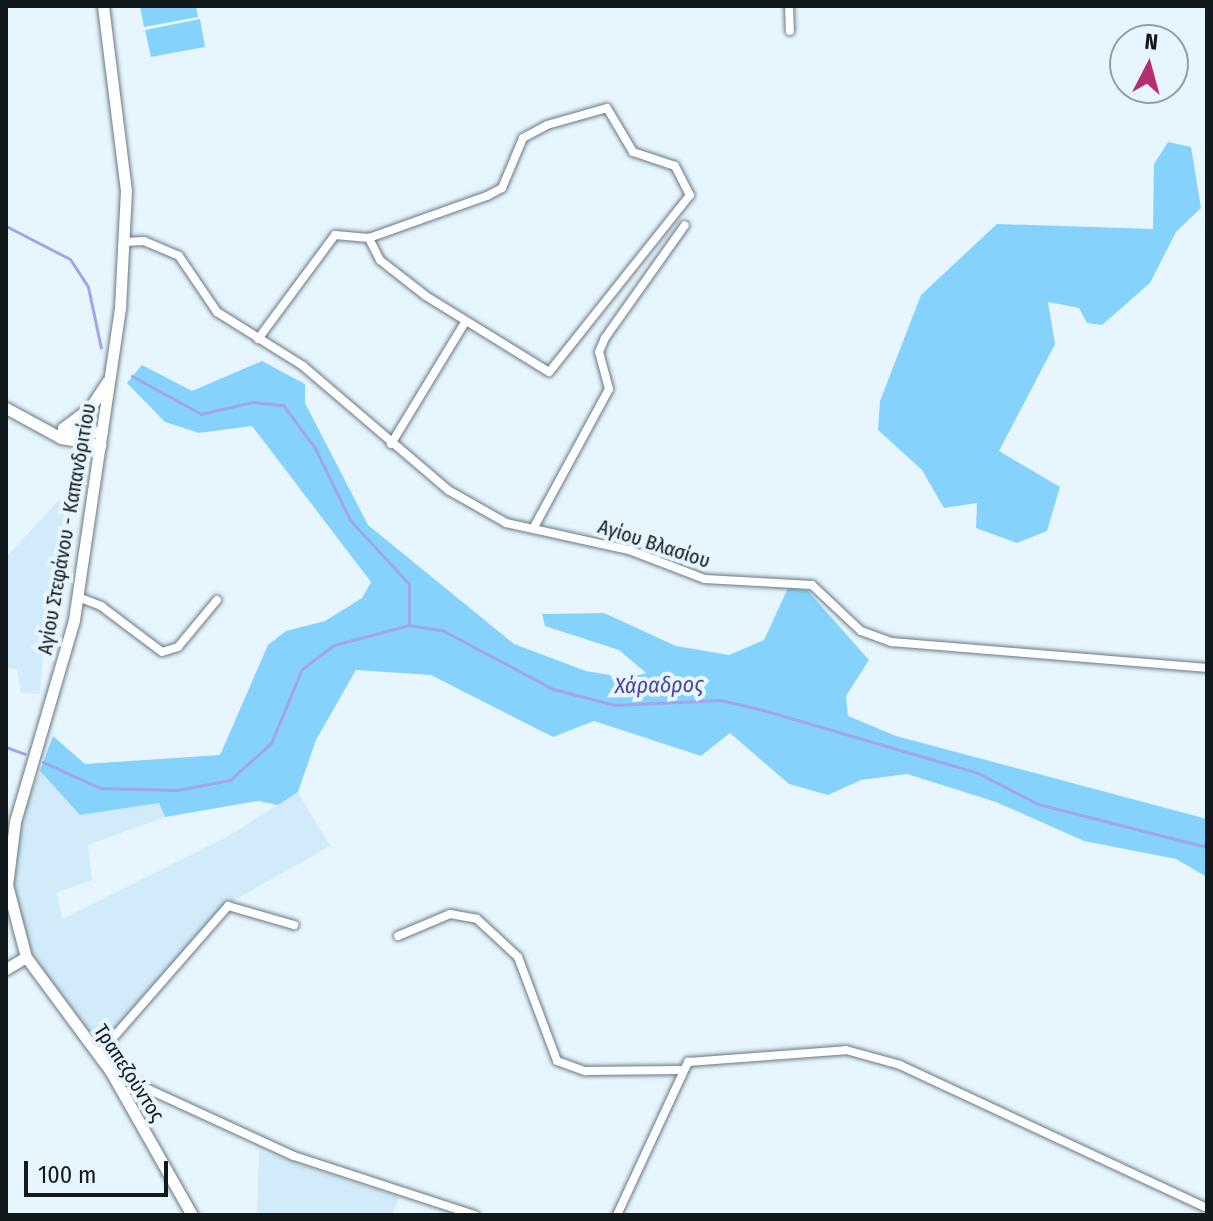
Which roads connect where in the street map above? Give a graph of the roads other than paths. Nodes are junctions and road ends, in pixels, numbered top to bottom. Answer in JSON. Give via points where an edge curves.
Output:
{"nodes":[{"id":1,"x":103,"y":6,"type":"edge"},
{"id":2,"x":789,"y":6,"type":"edge"},
{"id":3,"x":790,"y":31,"type":"dead end"},
{"id":4,"x":685,"y":225,"type":"dead end"},
{"id":5,"x":369,"y":238,"type":"junction"},
{"id":6,"x":125,"y":242,"type":"junction"},
{"id":7,"x":464,"y":324,"type":"junction"},
{"id":8,"x":258,"y":339,"type":"junction"},
{"id":9,"x":111,"y":374,"type":"junction"},
{"id":10,"x":6,"y":408,"type":"edge"},
{"id":11,"x":42,"y":427,"type":"junction"},
{"id":12,"x":63,"y":428,"type":"junction"},
{"id":13,"x":101,"y":439,"type":"junction"},
{"id":14,"x":391,"y":444,"type":"junction"},
{"id":15,"x":533,"y":529,"type":"junction"},
{"id":16,"x":78,"y":597,"type":"junction"},
{"id":17,"x":217,"y":600,"type":"dead end"},
{"id":18,"x":1207,"y":668,"type":"edge"},
{"id":19,"x":294,"y":925,"type":"dead end"},
{"id":20,"x":398,"y":936,"type":"dead end"},
{"id":21,"x":26,"y":957,"type":"junction"},
{"id":22,"x":6,"y":969,"type":"edge"},
{"id":23,"x":98,"y":1055,"type":"junction"},
{"id":24,"x":682,"y":1070,"type":"junction"},
{"id":25,"x":111,"y":1072,"type":"junction"},
{"id":26,"x":1207,"y":1208,"type":"edge"},
{"id":27,"x":192,"y":1215,"type":"edge"},
{"id":28,"x":475,"y":1215,"type":"edge"},
{"id":29,"x":617,"y":1215,"type":"edge"}],
"edges":[{"from":1,"to":6,"type":"main road","name":"Αγίου Στεφάνου - Καπανδριτίου","via":[[125,169]]},
{"from":2,"to":3,"type":"street"},
{"from":4,"to":15,"type":"street","via":[[605,338],[599,352],[609,389]]},
{"from":5,"to":7,"type":"street","via":[[380,260]]},
{"from":5,"to":7,"type":"street","via":[[502,188],[523,138],[600,108],[617,115],[633,152],[656,156],[686,177],[685,208],[555,369],[540,371]]},
{"from":5,"to":8,"type":"street","via":[[335,235]]},
{"from":6,"to":8,"type":"street","name":"Αγίου Βλασίου","via":[[179,256],[211,306]]},
{"from":6,"to":9,"type":"main road","name":"Αγίου Στεφάνου - Καπανδριτίου"},
{"from":7,"to":14,"type":"street"},
{"from":8,"to":14,"type":"street","name":"Αγίου Βλασίου","via":[[303,366]]},
{"from":9,"to":12,"type":"main road","via":[[90,408]]},
{"from":9,"to":13,"type":"main road","name":"Αγίου Στεφάνου - Καπανδριτίου"},
{"from":10,"to":11,"type":"main road"},
{"from":11,"to":12,"type":"main road"},
{"from":11,"to":13,"type":"main road"},
{"from":12,"to":13,"type":"main road"},
{"from":13,"to":16,"type":"main road","name":"Αγίου Στεφάνου - Καπανδριτίου"},
{"from":14,"to":15,"type":"street","name":"Αγίου Βλασίου","via":[[477,510]]},
{"from":15,"to":18,"type":"street","name":"Αγίου Βλασίου","via":[[629,550],[705,579],[812,585],[861,631],[892,642]]},
{"from":16,"to":17,"type":"street","via":[[101,606],[162,652],[178,647]]},
{"from":16,"to":21,"type":"main road","name":"Αγίου Στεφάνου - Καπανδριτίου","via":[[9,848],[9,897]]},
{"from":19,"to":23,"type":"street","via":[[228,906]]},
{"from":20,"to":24,"type":"street","via":[[450,914],[477,919],[518,957],[557,1061],[585,1071]]},
{"from":21,"to":22,"type":"main road"},
{"from":21,"to":23,"type":"main road","name":"Τραπεζούντος"},
{"from":23,"to":25,"type":"main road","name":"Τραπεζούντος"},
{"from":24,"to":26,"type":"street","via":[[700,1059],[859,1052]]},
{"from":24,"to":29,"type":"street"},
{"from":25,"to":27,"type":"main road","name":"Τραπεζούντος"},
{"from":25,"to":28,"type":"street","via":[[294,1156]]}]}
